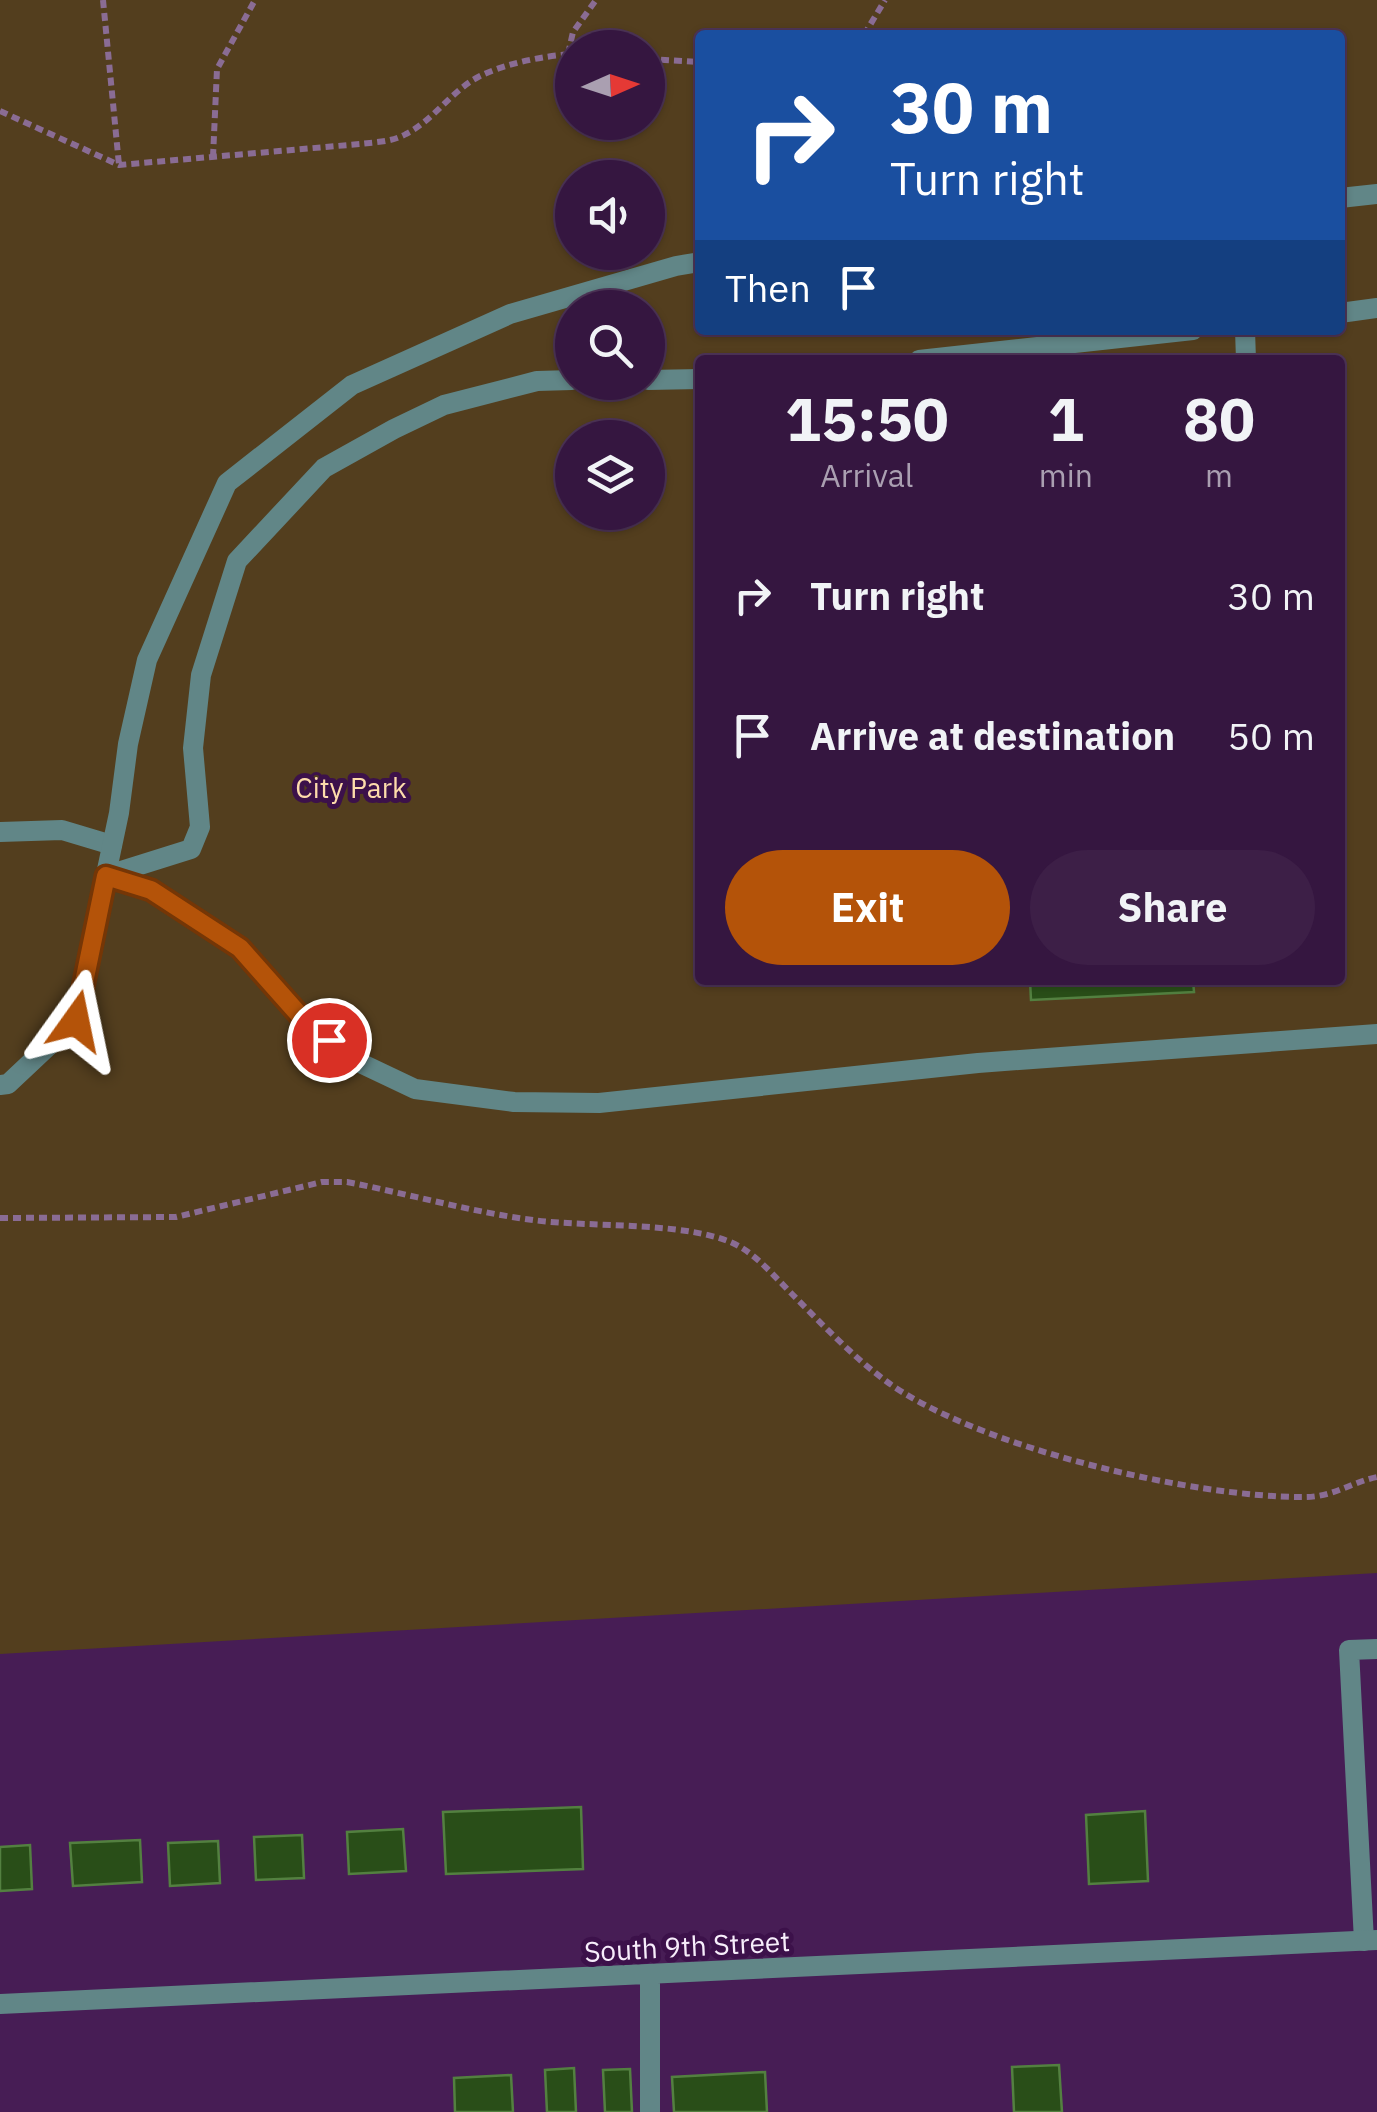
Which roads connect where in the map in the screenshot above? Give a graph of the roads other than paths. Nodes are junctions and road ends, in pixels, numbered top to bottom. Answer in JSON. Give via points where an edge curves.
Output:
{"nodes":[{"id":1,"x":1377,"y":194,"type":"edge"},
{"id":2,"x":1345,"y":197,"type":"edge"},
{"id":3,"x":695,"y":263,"type":"edge"},
{"id":4,"x":1377,"y":308,"type":"edge"},
{"id":5,"x":1345,"y":312,"type":"edge"},
{"id":6,"x":1084,"y":335,"type":"edge"},
{"id":7,"x":952,"y":355,"type":"edge"},
{"id":8,"x":695,"y":379,"type":"edge"},
{"id":9,"x":555,"y":380,"type":"edge"},
{"id":10,"x":665,"y":380,"type":"edge"},
{"id":11,"x":0,"y":832,"type":"edge"},
{"id":12,"x":112,"y":845,"type":"junction"},
{"id":13,"x":106,"y":876,"type":"junction"},
{"id":14,"x":1377,"y":1034,"type":"edge"},
{"id":15,"x":0,"y":1085,"type":"edge"},
{"id":16,"x":1377,"y":1648,"type":"edge"},
{"id":17,"x":1368,"y":1854,"type":"edge"},
{"id":18,"x":1370,"y":1940,"type":"edge"},
{"id":19,"x":650,"y":1976,"type":"junction"},
{"id":20,"x":0,"y":2004,"type":"edge"},
{"id":21,"x":650,"y":2112,"type":"edge"}],
"edges":[{"from":1,"to":2,"type":"street"},
{"from":3,"to":12,"type":"street","via":[[510,314],[352,386],[227,483],[147,660]]},
{"from":4,"to":5,"type":"street"},
{"from":6,"to":7,"type":"street"},
{"from":8,"to":10,"type":"street"},
{"from":9,"to":13,"type":"street","via":[[444,405],[324,468],[237,561],[201,675],[193,748],[200,828],[191,849]]},
{"from":11,"to":12,"type":"street","via":[[62,830]]},
{"from":12,"to":13,"type":"street"},
{"from":13,"to":14,"type":"street","via":[[151,890],[240,948],[302,1018],[356,1061],[415,1090],[599,1103],[978,1063]]},
{"from":13,"to":15,"type":"street","via":[[76,1021]]},
{"from":16,"to":17,"type":"street","via":[[1349,1650]]},
{"from":17,"to":18,"type":"street"},
{"from":18,"to":19,"type":"street","name":"South 9th Street"},
{"from":19,"to":20,"type":"street","name":"South 9th Street"},
{"from":19,"to":21,"type":"street"}]}
